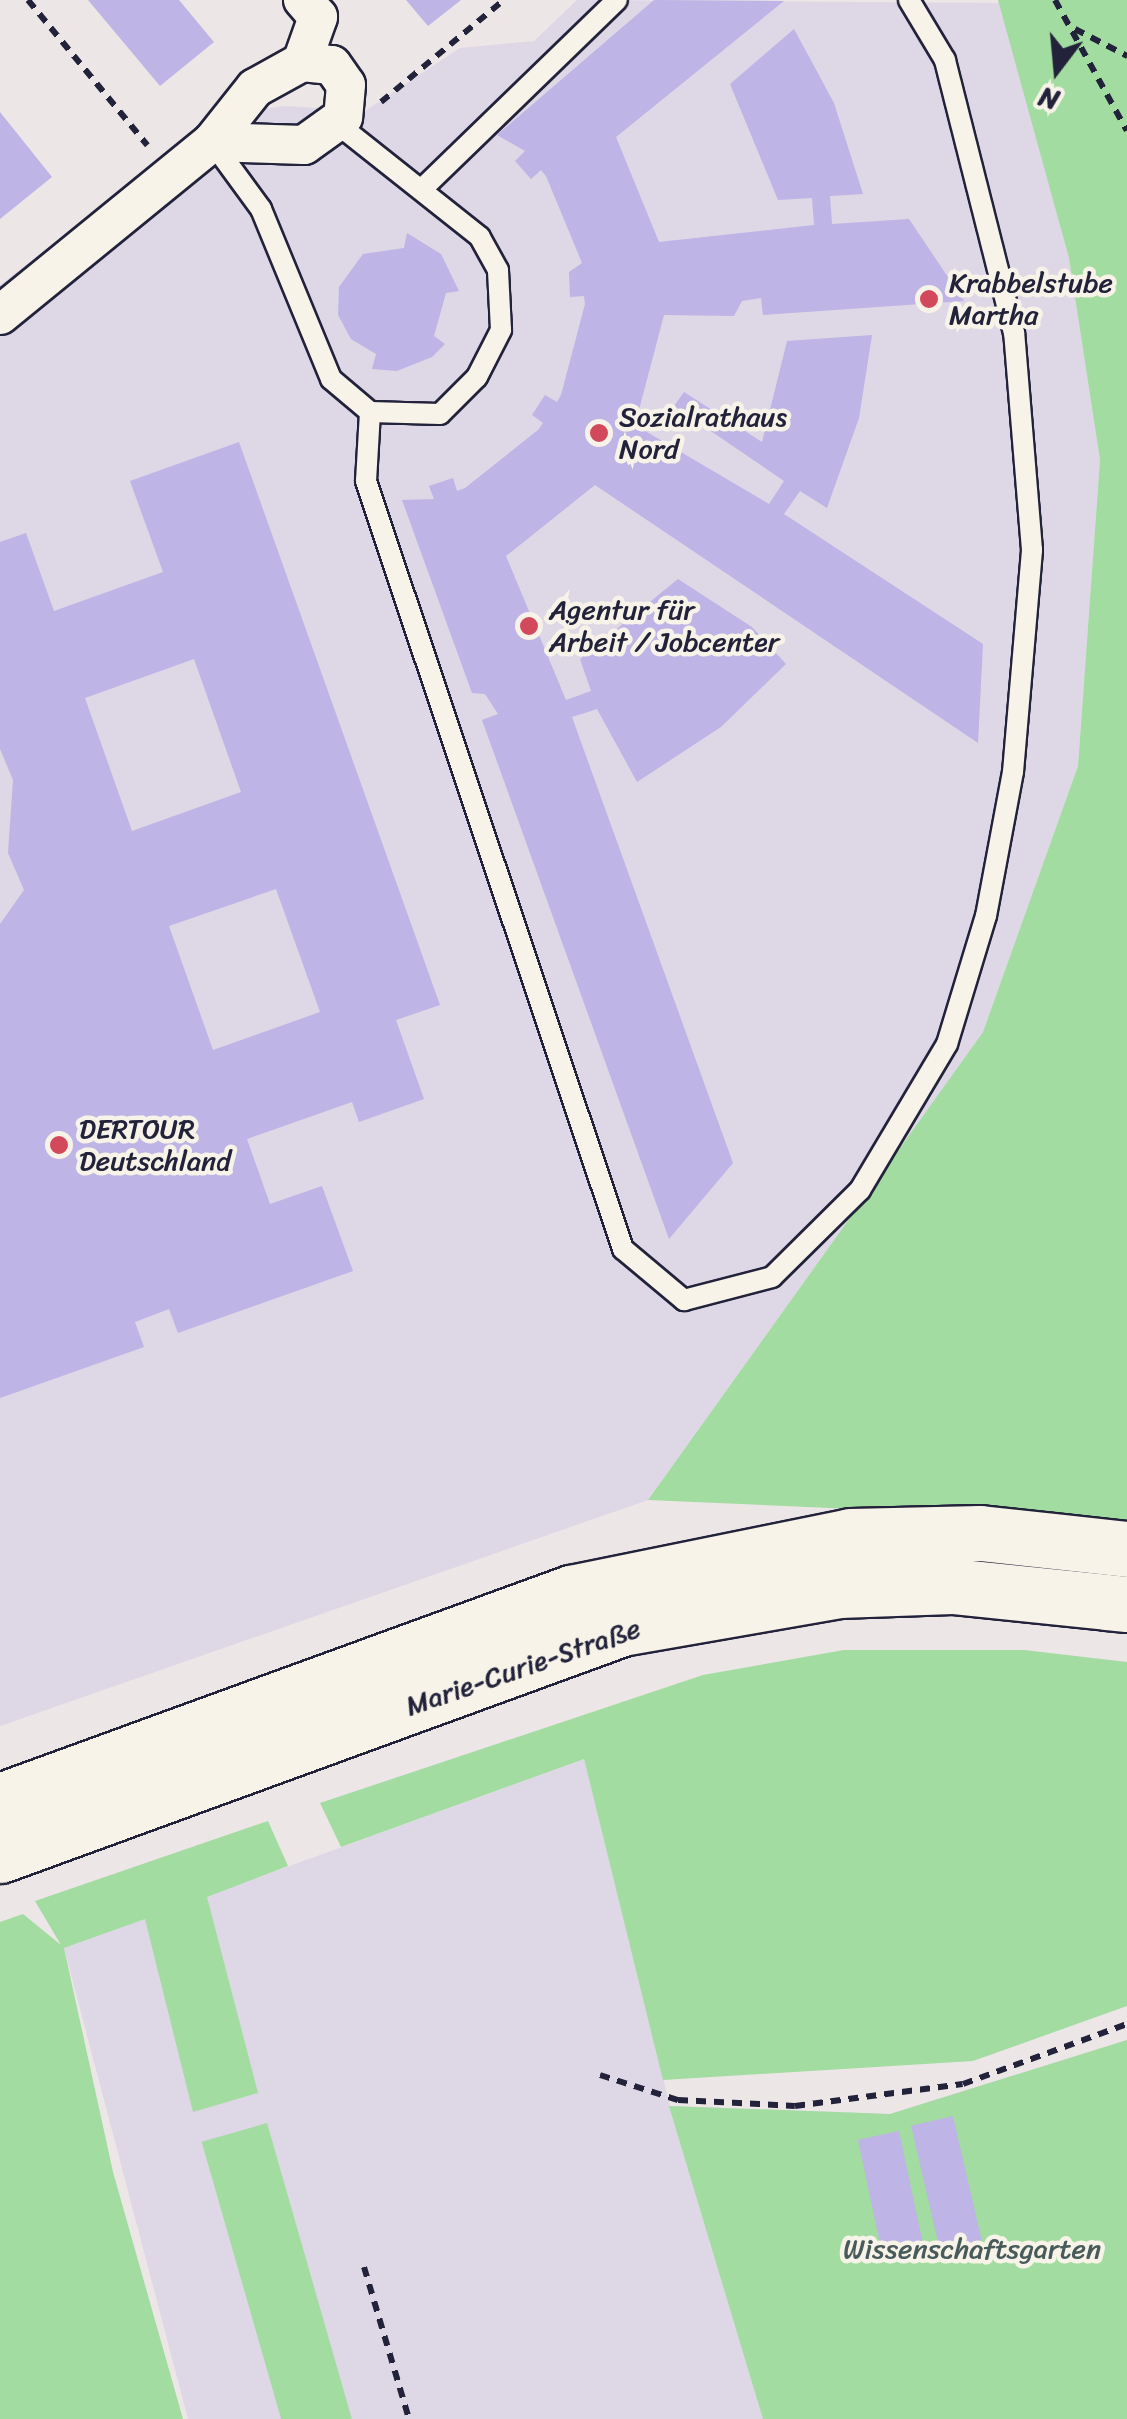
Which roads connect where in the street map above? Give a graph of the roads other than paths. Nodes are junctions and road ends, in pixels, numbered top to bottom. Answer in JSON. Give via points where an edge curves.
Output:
{"nodes":[{"id":1,"x":303,"y":0,"type":"edge"},
{"id":2,"x":617,"y":0,"type":"edge"},
{"id":3,"x":909,"y":0,"type":"edge"},
{"id":4,"x":302,"y":62,"type":"junction"},
{"id":5,"x":340,"y":120,"type":"junction"},
{"id":6,"x":212,"y":142,"type":"junction"},
{"id":7,"x":423,"y":188,"type":"junction"},
{"id":8,"x":0,"y":315,"type":"edge"},
{"id":9,"x":370,"y":412,"type":"junction"},
{"id":10,"x":1127,"y":1549,"type":"edge"},
{"id":11,"x":1127,"y":1604,"type":"edge"},
{"id":12,"x":0,"y":1802,"type":"edge"},
{"id":13,"x":0,"y":1855,"type":"edge"}],
"edges":[{"from":1,"to":4,"type":"street","via":[[318,18]]},
{"from":2,"to":7,"type":"lane"},
{"from":3,"to":9,"type":"lane","via":[[945,60],[1014,333],[1032,550],[1013,772],[986,916],[948,1044],[860,1190],[772,1277],[684,1300],[623,1249],[366,480]]},
{"from":4,"to":5,"type":"street","via":[[332,64],[346,85]]},
{"from":4,"to":6,"type":"street","via":[[254,88]]},
{"from":5,"to":6,"type":"street","via":[[304,146]]},
{"from":5,"to":7,"type":"lane"},
{"from":6,"to":8,"type":"street"},
{"from":6,"to":9,"type":"lane","via":[[261,209],[331,378]]},
{"from":7,"to":9,"type":"lane","via":[[480,237],[498,270],[501,330],[477,377],[440,414]]},
{"from":10,"to":12,"type":"main road","name":"Marie-Curie-Straße","via":[[980,1533],[850,1536],[571,1593]]},
{"from":11,"to":13,"type":"main road","name":"Marie-Curie-Straße","via":[[952,1586],[839,1590],[622,1628]]}]}
